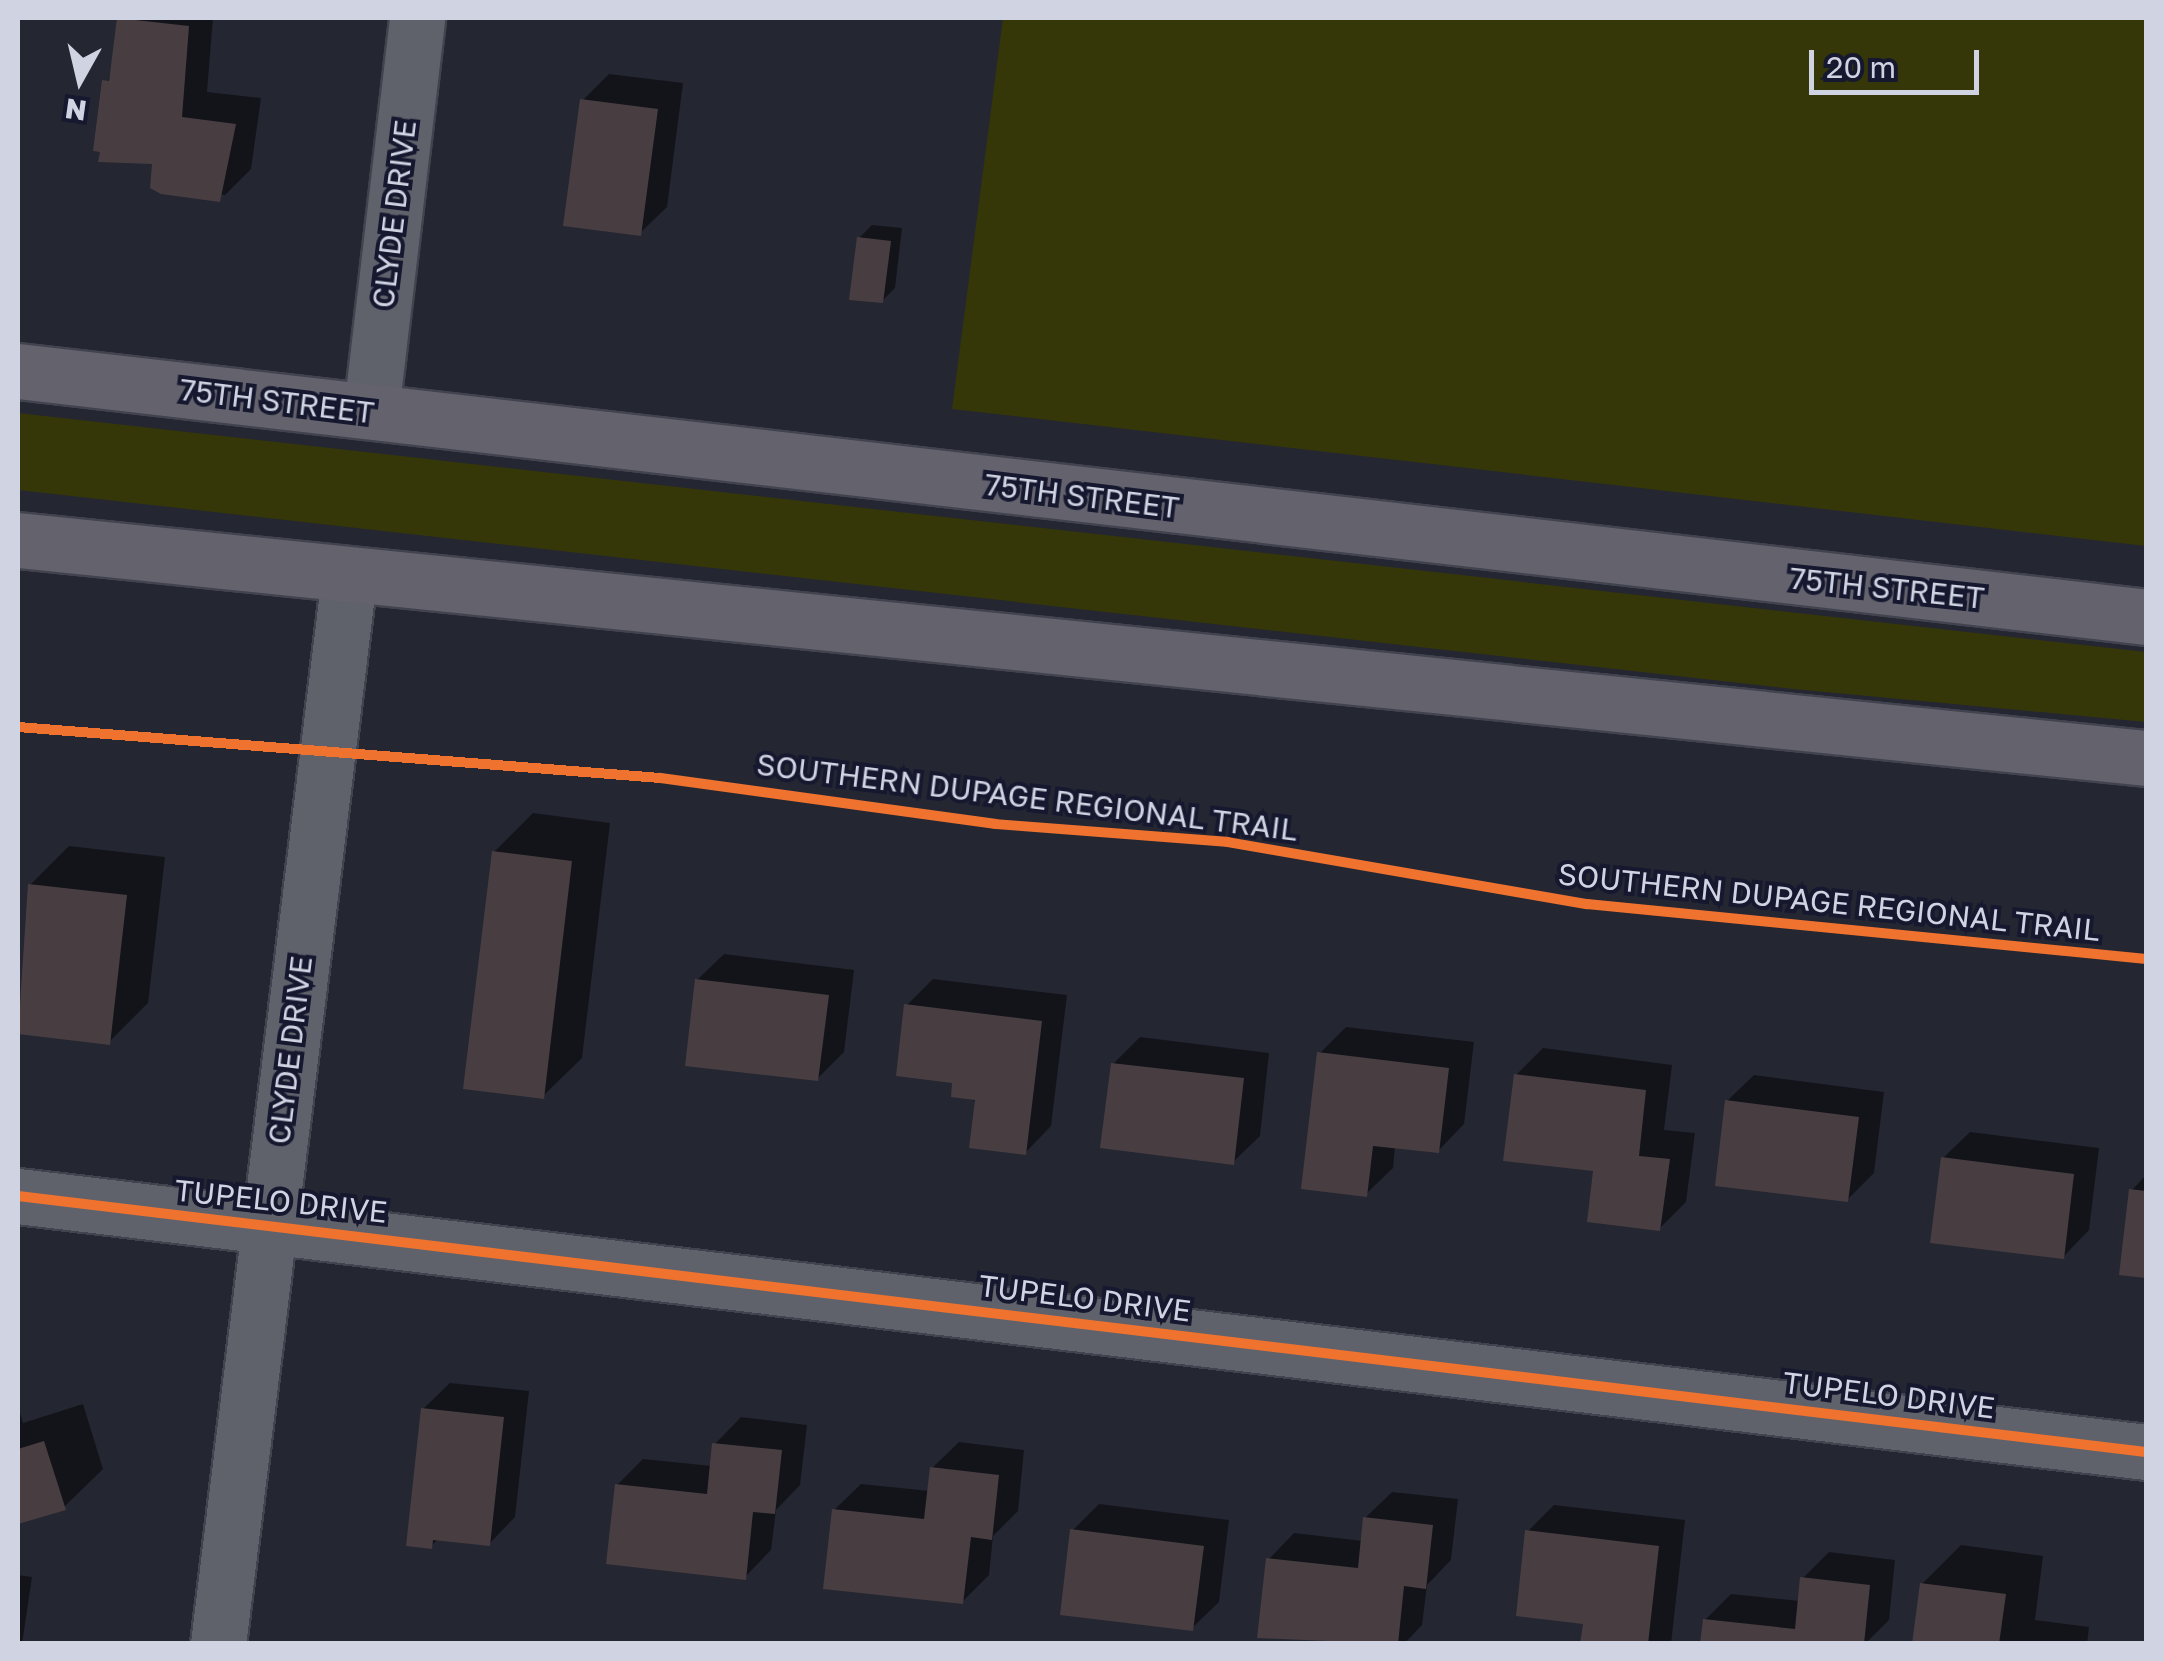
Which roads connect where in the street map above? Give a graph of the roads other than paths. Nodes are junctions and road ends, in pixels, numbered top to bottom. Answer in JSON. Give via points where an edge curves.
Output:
{"nodes":[{"id":1,"x":417,"y":18,"type":"edge"},
{"id":2,"x":18,"y":371,"type":"edge"},
{"id":3,"x":371,"y":411,"type":"junction"},
{"id":4,"x":18,"y":540,"type":"edge"},
{"id":5,"x":349,"y":577,"type":"junction"},
{"id":6,"x":2146,"y":617,"type":"edge"},
{"id":7,"x":2146,"y":758,"type":"edge"},
{"id":8,"x":18,"y":1196,"type":"edge"},
{"id":9,"x":270,"y":1225,"type":"junction"},
{"id":10,"x":2146,"y":1452,"type":"edge"},
{"id":11,"x":218,"y":1644,"type":"edge"}],
"edges":[{"from":1,"to":3,"type":"street","name":"CLYDE DRIVE"},
{"from":2,"to":3,"type":"main road","name":"75TH STREET"},
{"from":3,"to":6,"type":"main road","name":"75TH STREET"},
{"from":4,"to":5,"type":"main road"},
{"from":5,"to":7,"type":"main road"},
{"from":5,"to":9,"type":"street","name":"CLYDE DRIVE"},
{"from":8,"to":9,"type":"street","name":"TUPELO DRIVE"},
{"from":9,"to":10,"type":"street","name":"TUPELO DRIVE"},
{"from":9,"to":11,"type":"street","name":"CLYDE DRIVE"}]}
